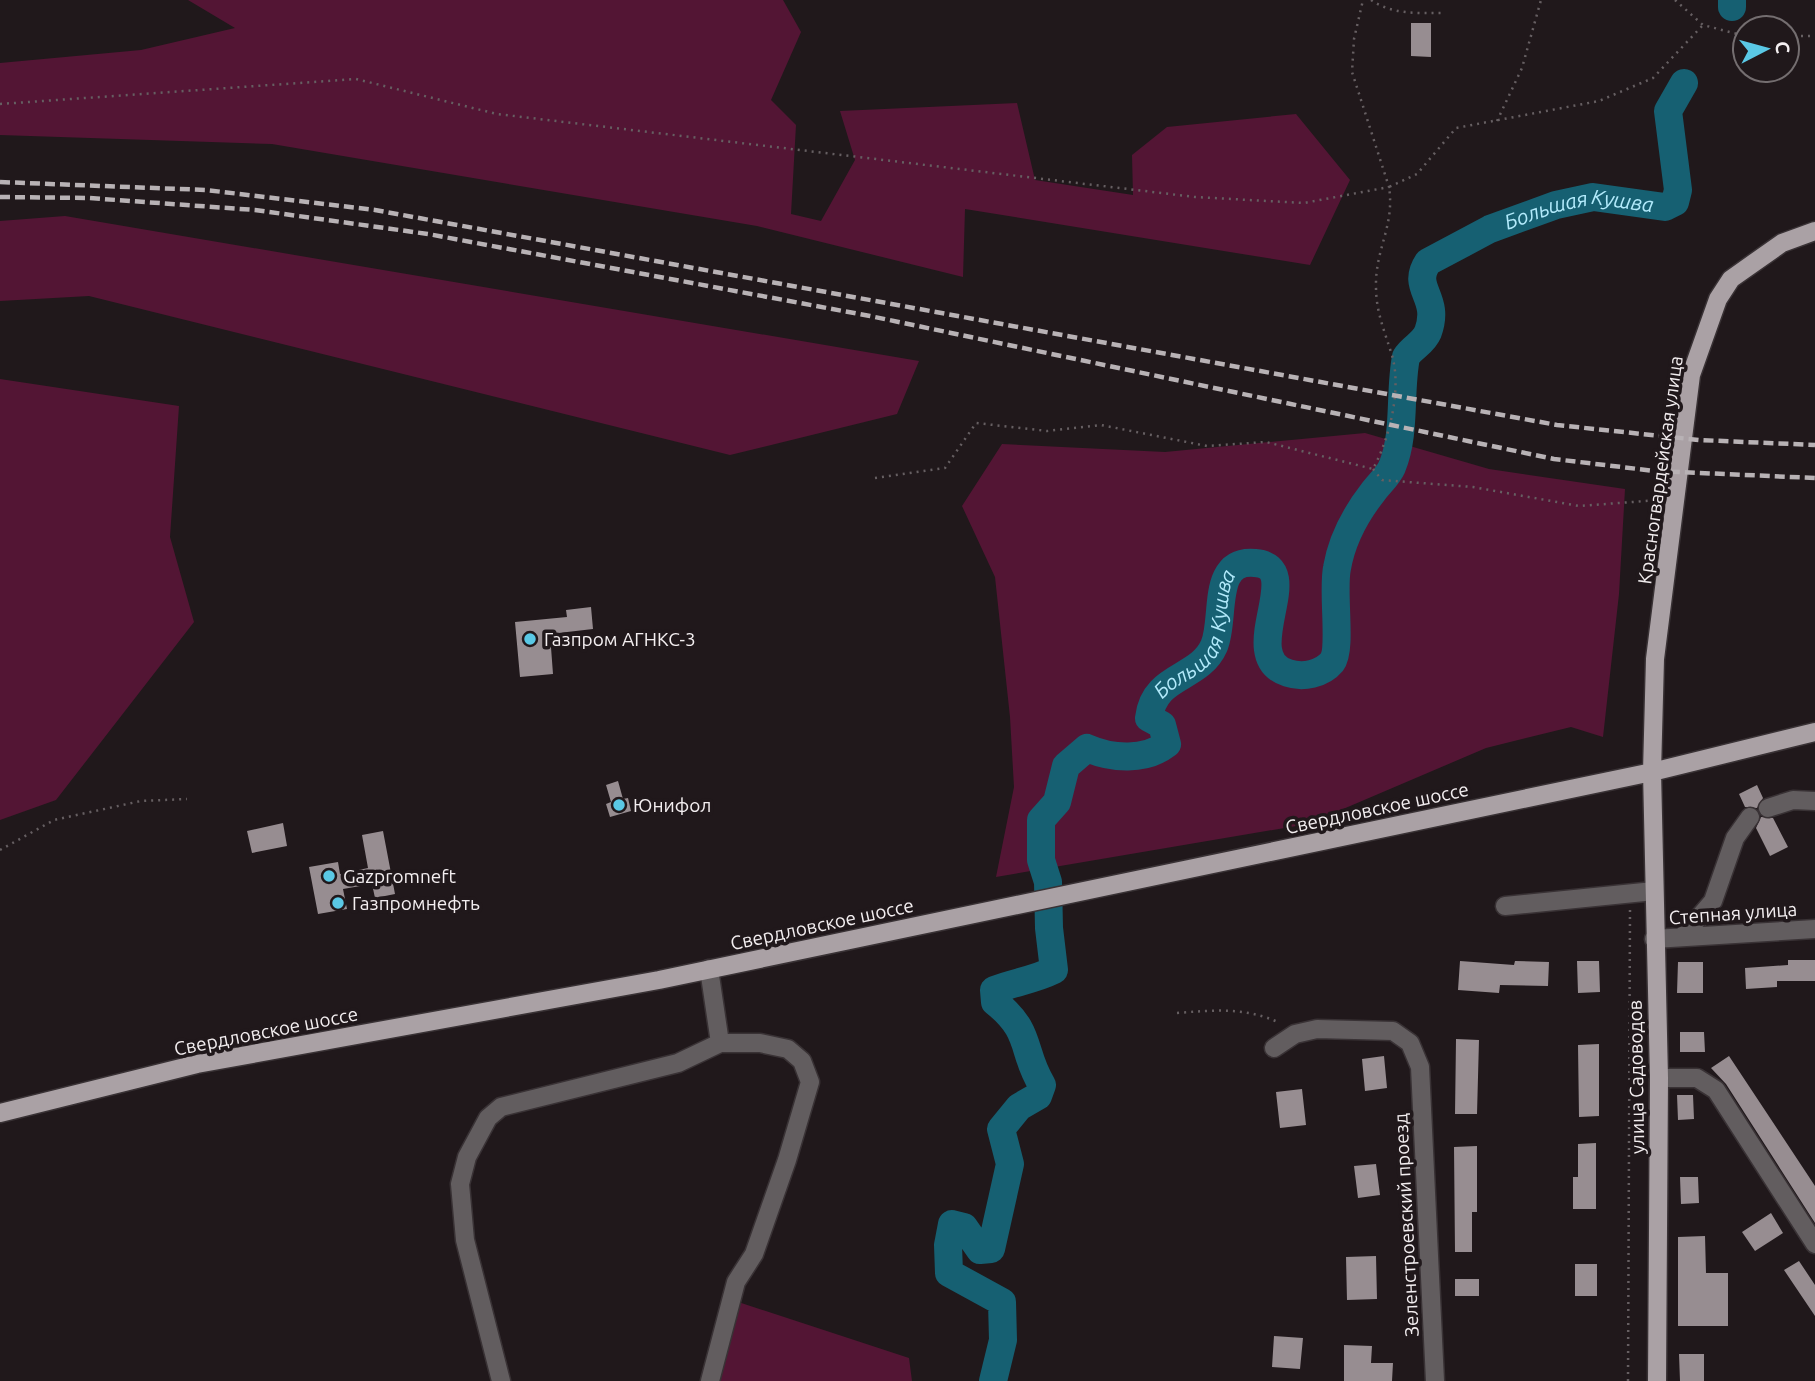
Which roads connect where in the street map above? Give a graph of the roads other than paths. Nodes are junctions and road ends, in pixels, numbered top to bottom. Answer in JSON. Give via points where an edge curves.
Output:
{"nodes":[{"id":1,"x":1815,"y":231,"type":"edge"},
{"id":2,"x":1815,"y":732,"type":"edge"},
{"id":3,"x":1652,"y":772,"type":"junction"},
{"id":4,"x":1815,"y":801,"type":"edge"},
{"id":5,"x":1768,"y":807,"type":"dead end"},
{"id":6,"x":1750,"y":817,"type":"dead end"},
{"id":7,"x":1654,"y":891,"type":"junction"},
{"id":8,"x":1505,"y":906,"type":"dead end"},
{"id":9,"x":1815,"y":929,"type":"edge"},
{"id":10,"x":1682,"y":937,"type":"junction"},
{"id":11,"x":1654,"y":939,"type":"junction"},
{"id":12,"x":709,"y":969,"type":"junction"},
{"id":13,"x":720,"y":1043,"type":"junction"},
{"id":14,"x":1273,"y":1048,"type":"dead end"},
{"id":15,"x":1659,"y":1078,"type":"junction"},
{"id":16,"x":0,"y":1113,"type":"edge"},
{"id":17,"x":1815,"y":1244,"type":"edge"},
{"id":18,"x":501,"y":1381,"type":"edge"},
{"id":19,"x":710,"y":1381,"type":"edge"},
{"id":20,"x":1435,"y":1381,"type":"edge"},
{"id":21,"x":1657,"y":1381,"type":"edge"}],
"edges":[{"from":1,"to":3,"type":"main road","name":"Красногвардейская улица","via":[[1782,243],[1731,279],[1718,299],[1691,375],[1655,659]]},
{"from":2,"to":3,"type":"main road","name":"Свердловское шоссе"},
{"from":3,"to":7,"type":"main road","name":"улица Садоводов"},
{"from":3,"to":12,"type":"main road","name":"Свердловское шоссе"},
{"from":4,"to":5,"type":"street","via":[[1793,800]]},
{"from":6,"to":10,"type":"street","via":[[1735,838],[1713,901]]},
{"from":7,"to":8,"type":"street"},
{"from":7,"to":11,"type":"main road","name":"улица Садоводов"},
{"from":9,"to":10,"type":"street","name":"Степная улица"},
{"from":10,"to":11,"type":"street","name":"Степная улица"},
{"from":11,"to":15,"type":"main road","name":"улица Садоводов"},
{"from":12,"to":13,"type":"street"},
{"from":12,"to":16,"type":"main road","name":"Свердловское шоссе","via":[[197,1064]]},
{"from":13,"to":18,"type":"street","via":[[678,1063],[501,1107],[488,1118],[467,1157],[460,1184],[466,1240]]},
{"from":13,"to":19,"type":"street","via":[[760,1043],[788,1049],[802,1061],[810,1082],[754,1254],[736,1282]]},
{"from":14,"to":20,"type":"street","name":"Зеленстроевский проезд","via":[[1295,1034],[1317,1030],[1393,1031],[1410,1044],[1420,1067]]},
{"from":15,"to":17,"type":"street","via":[[1697,1078],[1716,1090]]},
{"from":15,"to":21,"type":"main road","name":"улица Садоводов"}]}
